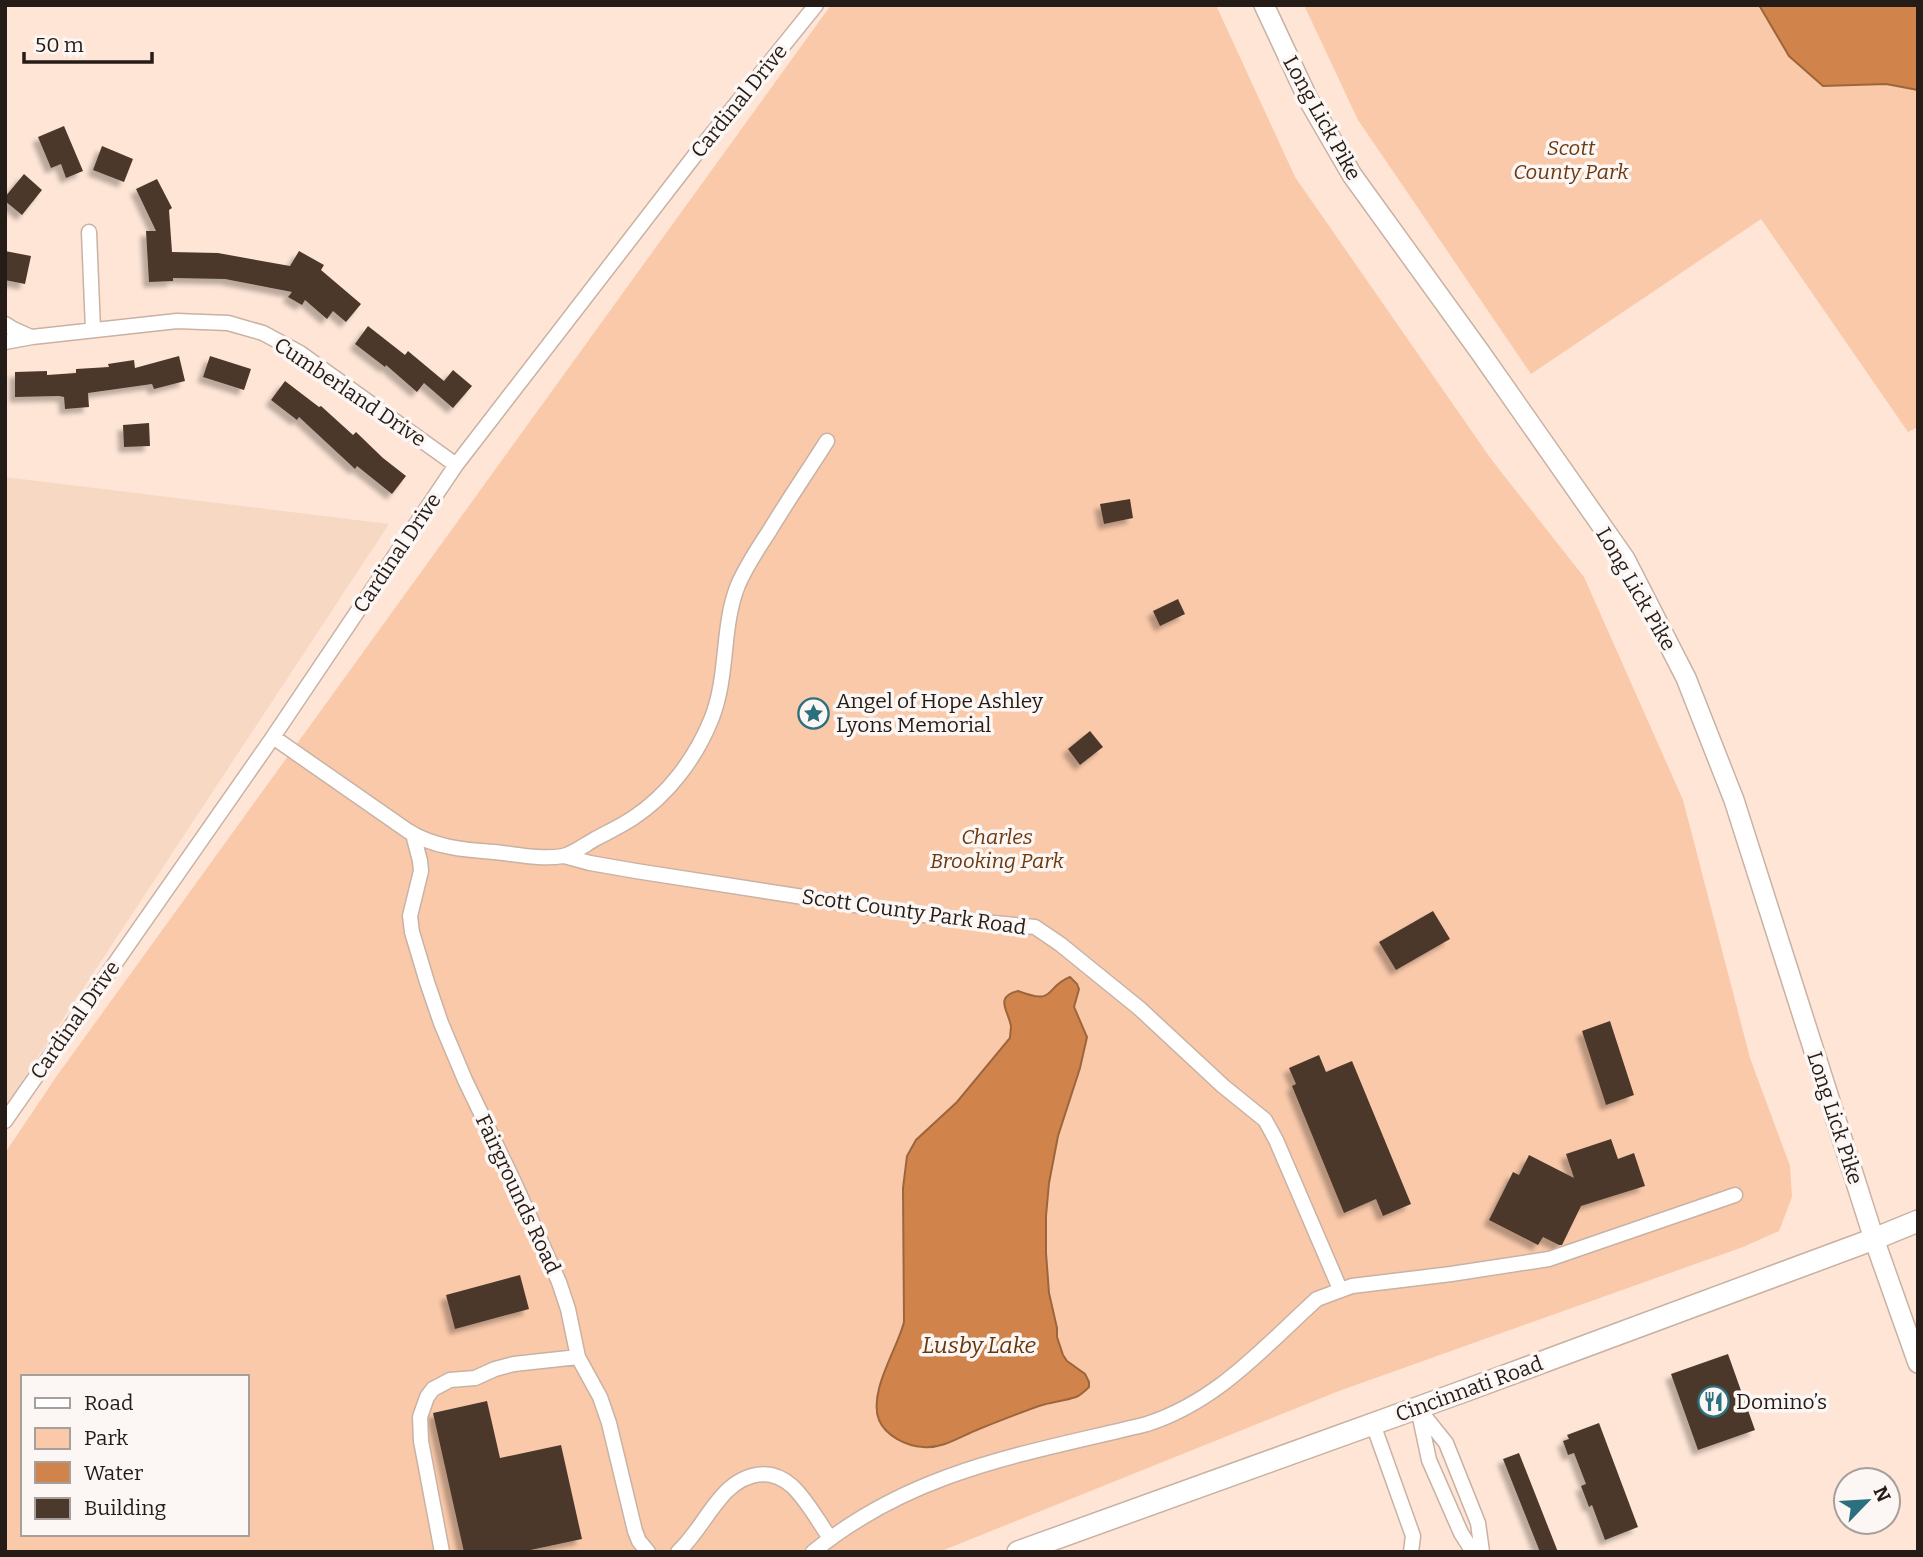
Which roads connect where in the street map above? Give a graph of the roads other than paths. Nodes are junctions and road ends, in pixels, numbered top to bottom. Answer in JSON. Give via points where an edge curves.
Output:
{"nodes":[{"id":1,"x":816,"y":5,"type":"edge"},
{"id":2,"x":1264,"y":5,"type":"edge"},
{"id":3,"x":89,"y":232,"type":"dead end"},
{"id":4,"x":5,"y":324,"type":"edge"},
{"id":5,"x":93,"y":330,"type":"junction"},
{"id":6,"x":32,"y":337,"type":"junction"},
{"id":7,"x":5,"y":342,"type":"edge"},
{"id":8,"x":827,"y":441,"type":"dead end"},
{"id":9,"x":456,"y":465,"type":"junction"},
{"id":10,"x":273,"y":737,"type":"junction"},
{"id":11,"x":413,"y":834,"type":"junction"},
{"id":12,"x":564,"y":856,"type":"junction"},
{"id":13,"x":5,"y":1121,"type":"edge"},
{"id":14,"x":1735,"y":1195,"type":"dead end"},
{"id":15,"x":1918,"y":1221,"type":"edge"},
{"id":16,"x":1874,"y":1239,"type":"junction"},
{"id":17,"x":1340,"y":1289,"type":"junction"},
{"id":18,"x":578,"y":1357,"type":"junction"},
{"id":19,"x":1918,"y":1363,"type":"edge"},
{"id":20,"x":1418,"y":1408,"type":"junction"},
{"id":21,"x":1373,"y":1424,"type":"junction"},
{"id":22,"x":830,"y":1538,"type":"junction"},
{"id":23,"x":442,"y":1552,"type":"edge"},
{"id":24,"x":648,"y":1552,"type":"edge"},
{"id":25,"x":678,"y":1552,"type":"edge"},
{"id":26,"x":813,"y":1552,"type":"edge"},
{"id":27,"x":1018,"y":1552,"type":"edge"},
{"id":28,"x":1411,"y":1552,"type":"edge"},
{"id":29,"x":1473,"y":1552,"type":"edge"},
{"id":30,"x":1482,"y":1552,"type":"edge"}],
"edges":[{"from":1,"to":9,"type":"street","name":"Cardinal Drive"},
{"from":2,"to":16,"type":"main road","name":"Long Lick Pike","via":[[1308,99],[1352,175],[1625,559],[1686,678],[1734,800]]},
{"from":3,"to":5,"type":"street"},
{"from":4,"to":6,"type":"street"},
{"from":5,"to":6,"type":"street","name":"Cumberland Drive"},
{"from":5,"to":9,"type":"street","name":"Cumberland Drive","via":[[177,321],[228,323],[263,333],[300,353]]},
{"from":6,"to":7,"type":"street","name":"Cumberland Drive"},
{"from":8,"to":12,"type":"street","via":[[738,586],[717,705],[694,753],[647,807]]},
{"from":9,"to":10,"type":"street","name":"Cardinal Drive"},
{"from":10,"to":11,"type":"street"},
{"from":10,"to":13,"type":"street","name":"Cardinal Drive"},
{"from":11,"to":12,"type":"street","via":[[443,846]]},
{"from":11,"to":18,"type":"street","name":"Fairgrounds Road","via":[[421,871],[409,913],[427,982],[465,1080],[559,1282]]},
{"from":12,"to":17,"type":"street","name":"Scott County Park Road","via":[[881,909],[1035,927],[1139,1008],[1265,1120]]},
{"from":14,"to":17,"type":"street","via":[[1549,1259]]},
{"from":15,"to":16,"type":"main road","name":"Cincinnati Road"},
{"from":16,"to":19,"type":"main road","name":"Long Lick Pike"},
{"from":16,"to":20,"type":"main road","name":"Cincinnati Road"},
{"from":17,"to":22,"type":"street","via":[[1317,1299],[1233,1376],[1189,1407],[1147,1424],[938,1479],[878,1506]]},
{"from":18,"to":23,"type":"street","via":[[514,1364],[475,1378],[450,1380],[427,1397],[420,1418],[421,1441]]},
{"from":18,"to":24,"type":"street","name":"Fairgrounds Road","via":[[605,1409],[635,1531]]},
{"from":20,"to":21,"type":"main road","name":"Cincinnati Road"},
{"from":20,"to":29,"type":"street","via":[[1429,1460]]},
{"from":20,"to":30,"type":"street","via":[[1446,1443],[1478,1523]]},
{"from":21,"to":27,"type":"main road","name":"Cincinnati Road"},
{"from":21,"to":28,"type":"street","via":[[1413,1536]]},
{"from":22,"to":25,"type":"street","via":[[793,1487],[783,1479],[758,1474],[729,1488]]},
{"from":22,"to":26,"type":"street"}]}
